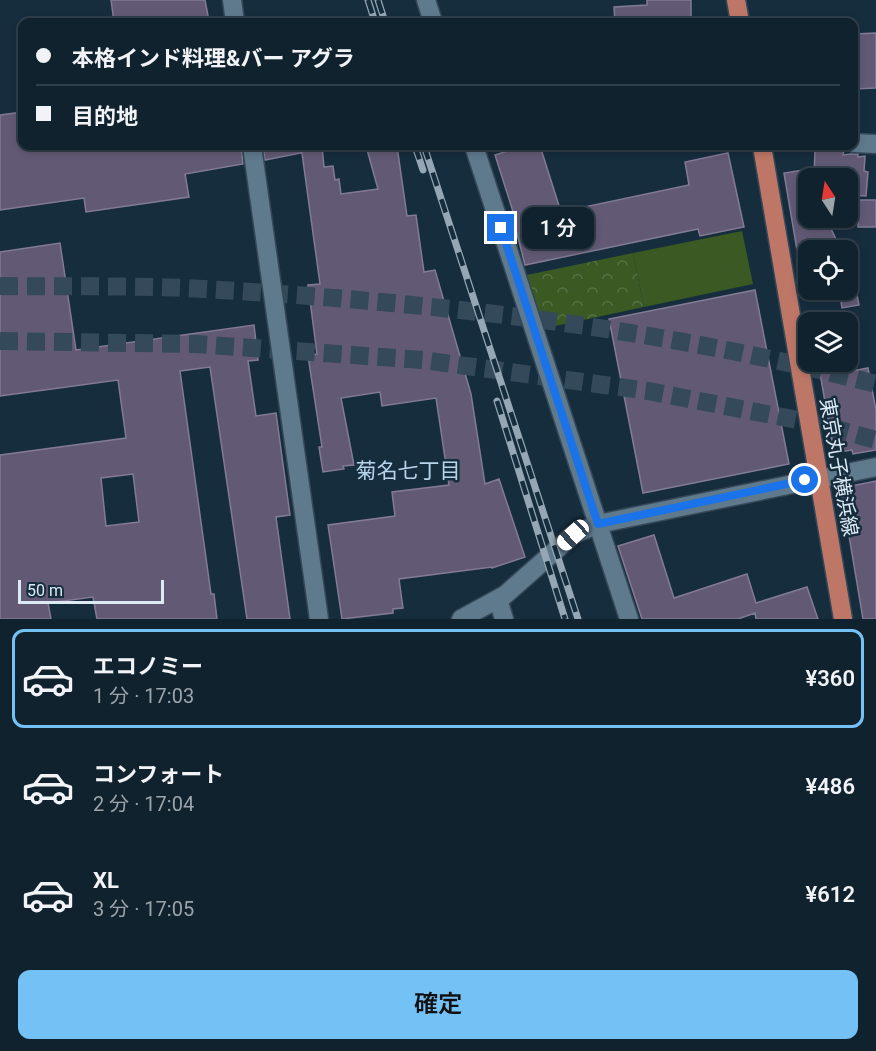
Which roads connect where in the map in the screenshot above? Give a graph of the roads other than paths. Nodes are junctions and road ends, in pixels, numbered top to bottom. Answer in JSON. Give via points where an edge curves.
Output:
{"nodes":[{"id":1,"x":232,"y":0,"type":"edge"},
{"id":2,"x":426,"y":0,"type":"edge"},
{"id":3,"x":736,"y":0,"type":"edge"},
{"id":4,"x":234,"y":18,"type":"edge"},
{"id":5,"x":432,"y":18,"type":"edge"},
{"id":6,"x":739,"y":18,"type":"edge"},
{"id":7,"x":858,"y":144,"type":"edge"},
{"id":8,"x":876,"y":144,"type":"edge"},
{"id":9,"x":253,"y":150,"type":"edge"},
{"id":10,"x":475,"y":150,"type":"edge"},
{"id":11,"x":763,"y":150,"type":"edge"},
{"id":12,"x":876,"y":467,"type":"edge"},
{"id":13,"x":818,"y":477,"type":"junction"},
{"id":14,"x":598,"y":524,"type":"junction"},
{"id":15,"x":498,"y":599,"type":"junction"},
{"id":16,"x":319,"y":619,"type":"edge"},
{"id":17,"x":461,"y":619,"type":"edge"},
{"id":18,"x":504,"y":619,"type":"edge"},
{"id":19,"x":629,"y":619,"type":"edge"},
{"id":20,"x":843,"y":619,"type":"edge"}],
"edges":[{"from":1,"to":4,"type":"street"},
{"from":2,"to":5,"type":"street"},
{"from":3,"to":6,"type":"main road"},
{"from":7,"to":8,"type":"street"},
{"from":9,"to":16,"type":"street"},
{"from":10,"to":14,"type":"street"},
{"from":11,"to":13,"type":"main road","name":"東京丸子横浜線"},
{"from":12,"to":13,"type":"street"},
{"from":13,"to":14,"type":"street"},
{"from":13,"to":20,"type":"main road","name":"東京丸子横浜線"},
{"from":14,"to":15,"type":"street","via":[[573,535]]},
{"from":14,"to":19,"type":"street"},
{"from":15,"to":17,"type":"street"},
{"from":15,"to":18,"type":"street"}]}
